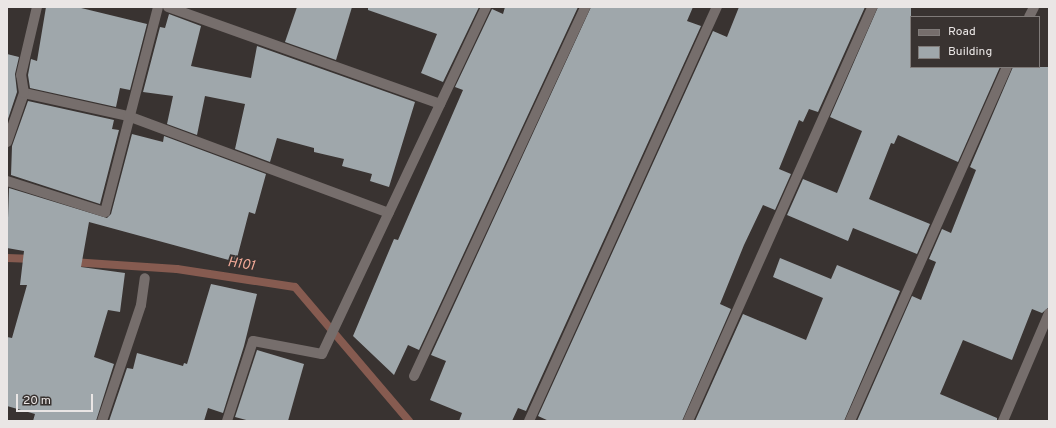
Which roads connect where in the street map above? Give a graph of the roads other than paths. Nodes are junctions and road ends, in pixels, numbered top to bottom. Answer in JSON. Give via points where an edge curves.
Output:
{"nodes":[{"id":1,"x":37,"y":7,"type":"edge"},
{"id":2,"x":158,"y":7,"type":"edge"},
{"id":3,"x":168,"y":7,"type":"edge"},
{"id":4,"x":486,"y":7,"type":"edge"},
{"id":5,"x":585,"y":7,"type":"edge"},
{"id":6,"x":717,"y":7,"type":"edge"},
{"id":7,"x":872,"y":7,"type":"edge"},
{"id":8,"x":1034,"y":7,"type":"edge"},
{"id":9,"x":1030,"y":16,"type":"edge"},
{"id":10,"x":1007,"y":68,"type":"edge"},
{"id":11,"x":24,"y":93,"type":"junction"},
{"id":12,"x":440,"y":104,"type":"junction"},
{"id":13,"x":128,"y":116,"type":"junction"},
{"id":14,"x":7,"y":142,"type":"edge"},
{"id":15,"x":7,"y":181,"type":"edge"},
{"id":16,"x":389,"y":213,"type":"junction"},
{"id":17,"x":145,"y":278,"type":"dead end"},
{"id":18,"x":1049,"y":313,"type":"edge"},
{"id":19,"x":414,"y":376,"type":"dead end"},
{"id":20,"x":102,"y":421,"type":"edge"},
{"id":21,"x":227,"y":421,"type":"edge"},
{"id":22,"x":529,"y":421,"type":"edge"},
{"id":23,"x":688,"y":421,"type":"edge"},
{"id":24,"x":850,"y":421,"type":"edge"},
{"id":25,"x":1003,"y":421,"type":"edge"}],
"edges":[{"from":1,"to":11,"type":"street","via":[[21,74]]},
{"from":2,"to":13,"type":"street"},
{"from":3,"to":12,"type":"street"},
{"from":4,"to":12,"type":"street"},
{"from":5,"to":19,"type":"street"},
{"from":6,"to":22,"type":"street"},
{"from":7,"to":23,"type":"street"},
{"from":8,"to":9,"type":"street"},
{"from":10,"to":24,"type":"street"},
{"from":11,"to":13,"type":"street"},
{"from":11,"to":14,"type":"street"},
{"from":12,"to":16,"type":"street"},
{"from":13,"to":15,"type":"street","via":[[105,212]]},
{"from":13,"to":16,"type":"street"},
{"from":16,"to":21,"type":"street","via":[[322,354],[253,341]]},
{"from":17,"to":20,"type":"street","via":[[141,305]]},
{"from":18,"to":25,"type":"street"}]}
